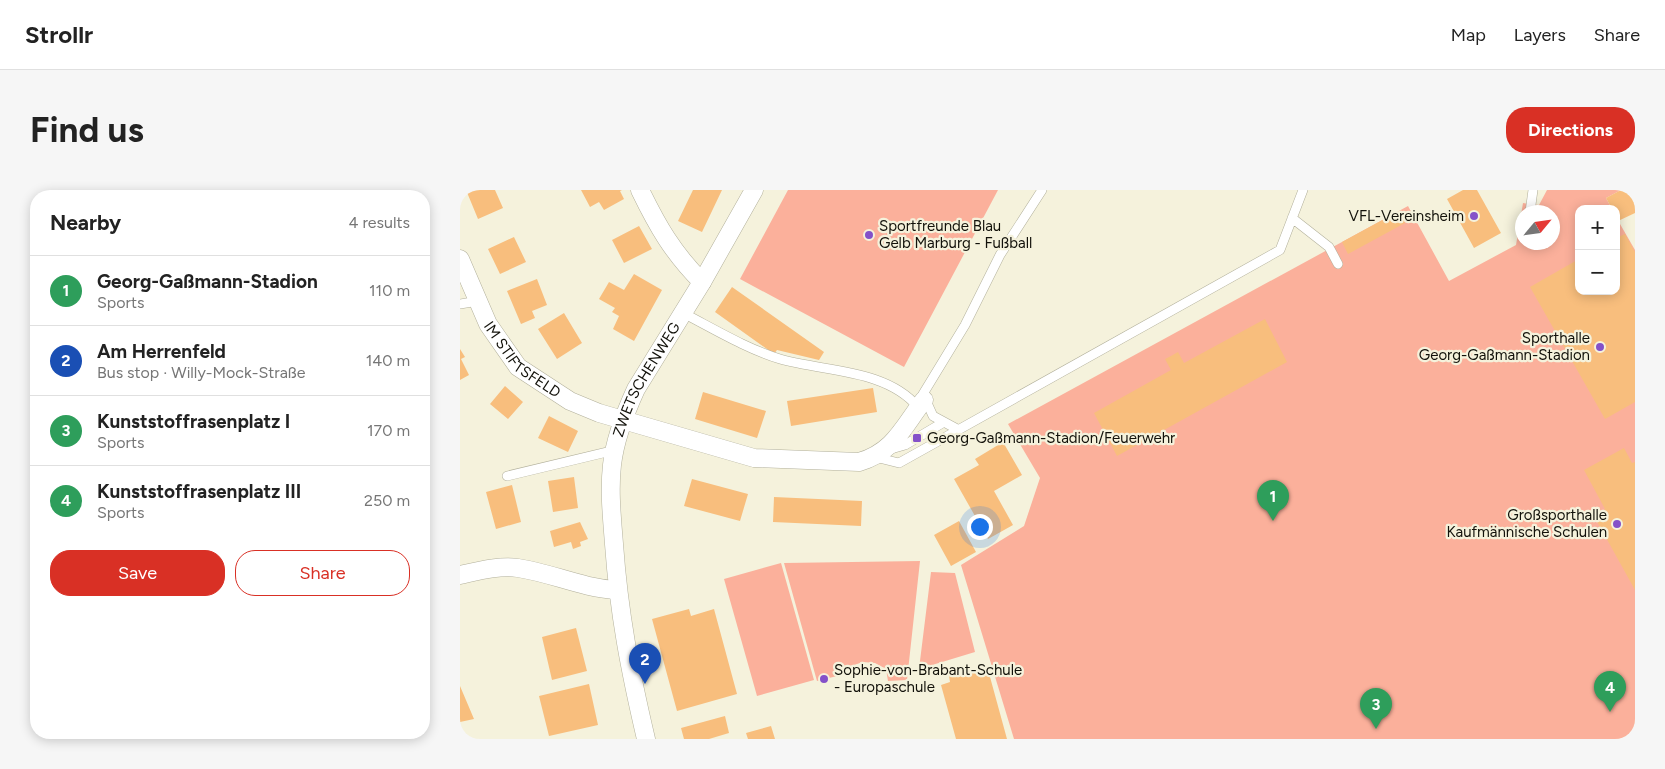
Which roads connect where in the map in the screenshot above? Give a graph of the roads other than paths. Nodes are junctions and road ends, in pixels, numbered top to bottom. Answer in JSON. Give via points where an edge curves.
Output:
{"nodes":[{"id":1,"x":640,"y":190,"type":"edge"},
{"id":2,"x":754,"y":190,"type":"edge"},
{"id":3,"x":1042,"y":190,"type":"edge"},
{"id":4,"x":1303,"y":190,"type":"edge"},
{"id":5,"x":1533,"y":190,"type":"edge"},
{"id":6,"x":1531,"y":205,"type":"edge"},
{"id":7,"x":1292,"y":218,"type":"junction"},
{"id":8,"x":460,"y":259,"type":"edge"},
{"id":9,"x":1338,"y":264,"type":"dead end"},
{"id":10,"x":702,"y":282,"type":"junction"},
{"id":11,"x":478,"y":301,"type":"junction"},
{"id":12,"x":460,"y":304,"type":"edge"},
{"id":13,"x":683,"y":313,"type":"junction"},
{"id":14,"x":921,"y":403,"type":"junction"},
{"id":15,"x":623,"y":420,"type":"junction"},
{"id":16,"x":944,"y":422,"type":"junction"},
{"id":17,"x":957,"y":429,"type":"junction"},
{"id":18,"x":615,"y":450,"type":"junction"},
{"id":19,"x":881,"y":454,"type":"junction"},
{"id":20,"x":507,"y":476,"type":"dead end"},
{"id":21,"x":460,"y":575,"type":"edge"},
{"id":22,"x":617,"y":590,"type":"junction"},
{"id":23,"x":646,"y":739,"type":"edge"}],
"edges":[{"from":1,"to":10,"type":"street","via":[[670,248]]},
{"from":2,"to":10,"type":"street","name":"ZWETSCHENWEG"},
{"from":3,"to":14,"type":"lane","via":[[1000,255],[965,326],[923,394]]},
{"from":4,"to":7,"type":"lane"},
{"from":5,"to":6,"type":"lane"},
{"from":7,"to":9,"type":"lane","via":[[1329,247]]},
{"from":7,"to":17,"type":"lane","via":[[1280,250]]},
{"from":8,"to":11,"type":"street","name":"IM STIFTSFELD"},
{"from":10,"to":13,"type":"street","name":"ZWETSCHENWEG"},
{"from":11,"to":12,"type":"lane"},
{"from":11,"to":15,"type":"street","name":"IM STIFTSFELD","via":[[488,324],[518,367],[570,401]]},
{"from":13,"to":14,"type":"lane","via":[[779,358],[879,380]]},
{"from":13,"to":15,"type":"street","name":"ZWETSCHENWEG","via":[[646,370]]},
{"from":14,"to":16,"type":"lane"},
{"from":14,"to":19,"type":"street"},
{"from":15,"to":18,"type":"street","name":"ZWETSCHENWEG"},
{"from":15,"to":19,"type":"street","name":"IM STIFTSFELD","via":[[754,458],[859,462]]},
{"from":16,"to":17,"type":"lane"},
{"from":16,"to":19,"type":"lane","via":[[905,445]]},
{"from":17,"to":19,"type":"lane","via":[[898,463]]},
{"from":18,"to":20,"type":"lane"},
{"from":18,"to":22,"type":"street","name":"ZWETSCHENWEG","via":[[611,507]]},
{"from":21,"to":22,"type":"street","via":[[517,568],[587,587]]},
{"from":22,"to":23,"type":"street","name":"ZWETSCHENWEG","via":[[626,652]]}]}
